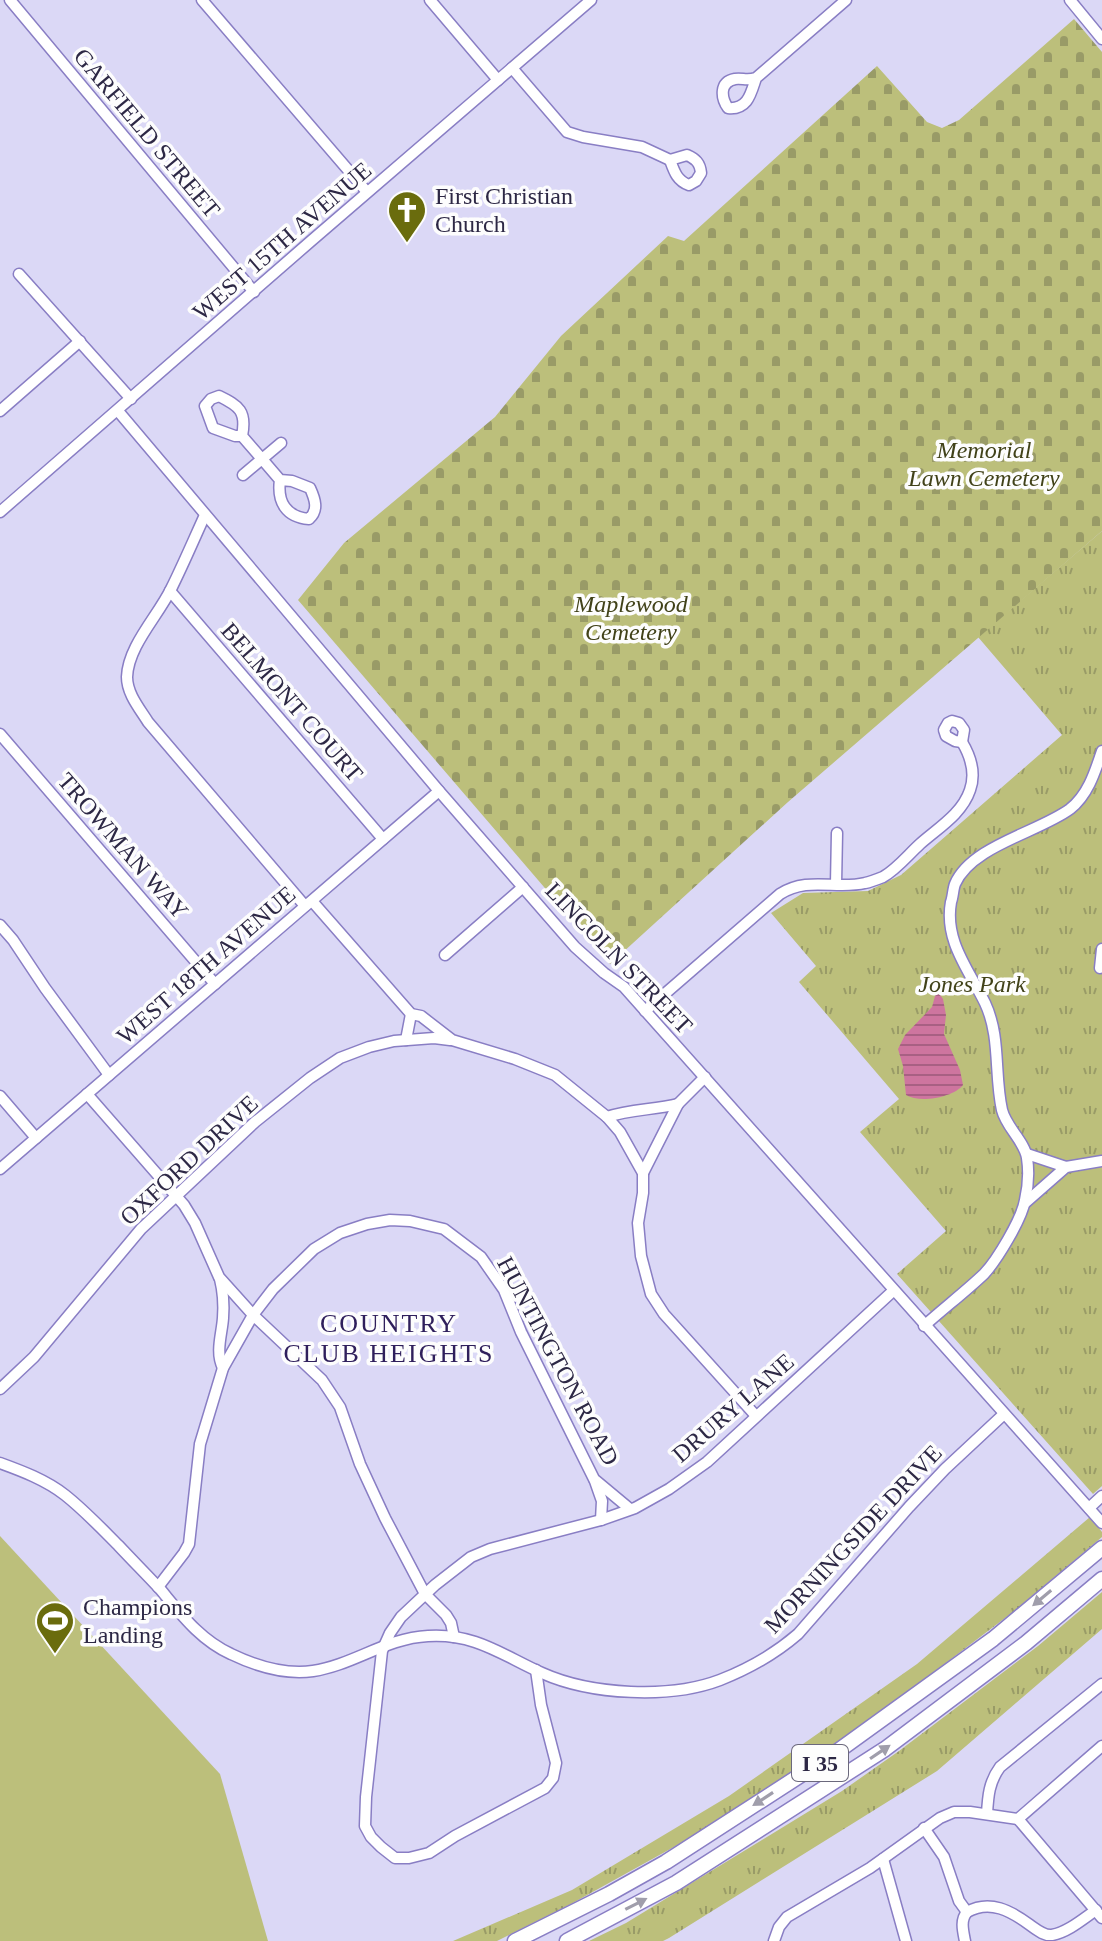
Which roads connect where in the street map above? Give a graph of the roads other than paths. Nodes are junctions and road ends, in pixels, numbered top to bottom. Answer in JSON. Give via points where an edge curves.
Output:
{"nodes":[{"id":1,"x":10,"y":0,"type":"edge"},
{"id":2,"x":430,"y":0,"type":"edge"},
{"id":3,"x":591,"y":0,"type":"edge"},
{"id":4,"x":846,"y":0,"type":"edge"},
{"id":5,"x":1070,"y":0,"type":"edge"},
{"id":6,"x":206,"y":1,"type":"edge"},
{"id":7,"x":1102,"y":39,"type":"edge"},
{"id":8,"x":512,"y":68,"type":"junction"},
{"id":9,"x":756,"y":78,"type":"dead end"},
{"id":10,"x":498,"y":80,"type":"junction"},
{"id":11,"x":670,"y":160,"type":"dead end"},
{"id":12,"x":367,"y":192,"type":"junction"},
{"id":13,"x":19,"y":274,"type":"dead end"},
{"id":14,"x":254,"y":292,"type":"junction"},
{"id":15,"x":80,"y":341,"type":"junction"},
{"id":16,"x":131,"y":399,"type":"junction"},
{"id":17,"x":0,"y":411,"type":"edge"},
{"id":18,"x":118,"y":411,"type":"junction"},
{"id":19,"x":242,"y":436,"type":"dead end"},
{"id":20,"x":281,"y":443,"type":"dead end"},
{"id":21,"x":262,"y":459,"type":"junction"},
{"id":22,"x":243,"y":475,"type":"dead end"},
{"id":23,"x":280,"y":480,"type":"dead end"},
{"id":24,"x":0,"y":512,"type":"edge"},
{"id":25,"x":205,"y":515,"type":"junction"},
{"id":26,"x":170,"y":591,"type":"junction"},
{"id":27,"x":0,"y":734,"type":"edge"},
{"id":28,"x":962,"y":742,"type":"dead end"},
{"id":29,"x":1102,"y":751,"type":"edge"},
{"id":30,"x":1100,"y":765,"type":"edge"},
{"id":31,"x":439,"y":791,"type":"junction"},
{"id":32,"x":837,"y":833,"type":"dead end"},
{"id":33,"x":383,"y":839,"type":"junction"},
{"id":34,"x":836,"y":884,"type":"junction"},
{"id":35,"x":523,"y":887,"type":"junction"},
{"id":36,"x":309,"y":903,"type":"junction"},
{"id":37,"x":0,"y":925,"type":"edge"},
{"id":38,"x":1102,"y":949,"type":"edge"},
{"id":39,"x":445,"y":955,"type":"dead end"},
{"id":40,"x":1100,"y":968,"type":"dead end"},
{"id":41,"x":215,"y":984,"type":"junction"},
{"id":42,"x":645,"y":1011,"type":"junction"},
{"id":43,"x":411,"y":1014,"type":"junction"},
{"id":44,"x":406,"y":1040,"type":"junction"},
{"id":45,"x":452,"y":1040,"type":"junction"},
{"id":46,"x":109,"y":1075,"type":"junction"},
{"id":47,"x":705,"y":1077,"type":"junction"},
{"id":48,"x":87,"y":1094,"type":"junction"},
{"id":49,"x":0,"y":1096,"type":"edge"},
{"id":50,"x":678,"y":1104,"type":"junction"},
{"id":51,"x":607,"y":1117,"type":"junction"},
{"id":52,"x":36,"y":1138,"type":"junction"},
{"id":53,"x":1027,"y":1154,"type":"junction"},
{"id":54,"x":1102,"y":1161,"type":"edge"},
{"id":55,"x":1066,"y":1167,"type":"junction"},
{"id":56,"x":0,"y":1169,"type":"edge"},
{"id":57,"x":643,"y":1173,"type":"junction"},
{"id":58,"x":176,"y":1195,"type":"junction"},
{"id":59,"x":1025,"y":1203,"type":"junction"},
{"id":60,"x":219,"y":1277,"type":"junction"},
{"id":61,"x":893,"y":1291,"type":"junction"},
{"id":62,"x":253,"y":1315,"type":"junction"},
{"id":63,"x":924,"y":1326,"type":"junction"},
{"id":64,"x":223,"y":1368,"type":"junction"},
{"id":65,"x":0,"y":1389,"type":"edge"},
{"id":66,"x":1004,"y":1414,"type":"junction"},
{"id":67,"x":756,"y":1416,"type":"junction"},
{"id":68,"x":0,"y":1463,"type":"edge"},
{"id":69,"x":594,"y":1479,"type":"junction"},
{"id":70,"x":1102,"y":1496,"type":"edge"},
{"id":71,"x":1089,"y":1508,"type":"junction"},
{"id":72,"x":630,"y":1509,"type":"junction"},
{"id":73,"x":601,"y":1520,"type":"junction"},
{"id":74,"x":1102,"y":1523,"type":"edge"},
{"id":75,"x":1102,"y":1548,"type":"edge"},
{"id":76,"x":1102,"y":1579,"type":"edge"},
{"id":77,"x":158,"y":1587,"type":"junction"},
{"id":78,"x":425,"y":1594,"type":"junction"},
{"id":79,"x":454,"y":1637,"type":"junction"},
{"id":80,"x":385,"y":1645,"type":"junction"},
{"id":81,"x":536,"y":1670,"type":"junction"},
{"id":82,"x":1102,"y":1684,"type":"edge"},
{"id":83,"x":1102,"y":1746,"type":"edge"},
{"id":84,"x":987,"y":1814,"type":"junction"},
{"id":85,"x":1018,"y":1819,"type":"junction"},
{"id":86,"x":924,"y":1828,"type":"junction"},
{"id":87,"x":883,"y":1859,"type":"junction"},
{"id":88,"x":967,"y":1912,"type":"junction"},
{"id":89,"x":1099,"y":1914,"type":"edge"},
{"id":90,"x":515,"y":1941,"type":"edge"},
{"id":91,"x":567,"y":1941,"type":"edge"},
{"id":92,"x":774,"y":1941,"type":"edge"},
{"id":93,"x":906,"y":1941,"type":"edge"},
{"id":94,"x":965,"y":1941,"type":"edge"}],
"edges":[{"from":1,"to":14,"type":"street","name":"GARFIELD STREET"},
{"from":2,"to":10,"type":"street"},
{"from":3,"to":8,"type":"street","name":"WEST 15TH AVENUE"},
{"from":4,"to":9,"type":"street"},
{"from":5,"to":7,"type":"street"},
{"from":6,"to":12,"type":"street"},
{"from":8,"to":10,"type":"street","name":"WEST 15TH AVENUE"},
{"from":8,"to":11,"type":"street","via":[[567,132],[642,147]]},
{"from":10,"to":12,"type":"street","name":"WEST 15TH AVENUE"},
{"from":12,"to":14,"type":"street","name":"WEST 15TH AVENUE"},
{"from":13,"to":15,"type":"street"},
{"from":14,"to":16,"type":"street","name":"WEST 15TH AVENUE"},
{"from":15,"to":16,"type":"street"},
{"from":15,"to":17,"type":"street"},
{"from":16,"to":18,"type":"street","name":"WEST 15TH AVENUE"},
{"from":18,"to":24,"type":"street","name":"WEST 15TH AVENUE"},
{"from":18,"to":25,"type":"street","name":"LINCOLN STREET"},
{"from":19,"to":21,"type":"street"},
{"from":20,"to":21,"type":"street"},
{"from":21,"to":22,"type":"street"},
{"from":21,"to":23,"type":"street"},
{"from":25,"to":26,"type":"street"},
{"from":25,"to":31,"type":"street","name":"LINCOLN STREET"},
{"from":26,"to":33,"type":"street","name":"BELMONT COURT"},
{"from":26,"to":36,"type":"street","via":[[128,668],[132,697],[148,722]]},
{"from":27,"to":41,"type":"street","name":"TROWMAN WAY"},
{"from":28,"to":34,"type":"street","via":[[973,777],[952,817],[883,877]]},
{"from":29,"to":30,"type":"street"},
{"from":30,"to":53,"type":"street","via":[[1072,808],[981,856],[966,870],[955,884],[950,908],[957,950],[993,1023],[1003,1113]]},
{"from":31,"to":33,"type":"street","name":"WEST 18TH AVENUE"},
{"from":31,"to":35,"type":"street","name":"LINCOLN STREET"},
{"from":32,"to":34,"type":"street"},
{"from":33,"to":36,"type":"street","name":"WEST 18TH AVENUE"},
{"from":34,"to":42,"type":"street","via":[[792,886]]},
{"from":35,"to":39,"type":"street"},
{"from":35,"to":42,"type":"street","name":"LINCOLN STREET","via":[[575,947]]},
{"from":36,"to":41,"type":"street","name":"WEST 18TH AVENUE"},
{"from":36,"to":43,"type":"street"},
{"from":37,"to":46,"type":"street"},
{"from":38,"to":40,"type":"street"},
{"from":41,"to":46,"type":"street","name":"WEST 18TH AVENUE"},
{"from":42,"to":47,"type":"street","name":"LINCOLN STREET"},
{"from":43,"to":44,"type":"street"},
{"from":43,"to":45,"type":"street"},
{"from":44,"to":45,"type":"street","name":"OXFORD DRIVE"},
{"from":44,"to":58,"type":"street","name":"OXFORD DRIVE","via":[[340,1058],[310,1078]]},
{"from":45,"to":51,"type":"street","via":[[555,1075]]},
{"from":46,"to":48,"type":"street","name":"WEST 18TH AVENUE"},
{"from":47,"to":50,"type":"street"},
{"from":47,"to":61,"type":"street","name":"LINCOLN STREET"},
{"from":48,"to":52,"type":"street","name":"WEST 18TH AVENUE"},
{"from":48,"to":58,"type":"street"},
{"from":49,"to":52,"type":"street"},
{"from":50,"to":51,"type":"street"},
{"from":50,"to":57,"type":"street"},
{"from":51,"to":57,"type":"street"},
{"from":52,"to":56,"type":"street","name":"WEST 18TH AVENUE"},
{"from":53,"to":55,"type":"street"},
{"from":53,"to":59,"type":"street"},
{"from":54,"to":55,"type":"street"},
{"from":55,"to":59,"type":"street"},
{"from":57,"to":67,"type":"street","via":[[638,1223],[651,1294]]},
{"from":58,"to":60,"type":"street"},
{"from":58,"to":65,"type":"street","name":"OXFORD DRIVE"},
{"from":59,"to":63,"type":"street","via":[[990,1266]]},
{"from":60,"to":62,"type":"street"},
{"from":60,"to":64,"type":"street","via":[[224,1313],[218,1352]]},
{"from":61,"to":63,"type":"street","name":"LINCOLN STREET"},
{"from":61,"to":67,"type":"street","name":"DRURY LANE"},
{"from":62,"to":64,"type":"street","name":"HUNTINGTON ROAD"},
{"from":62,"to":69,"type":"street","name":"HUNTINGTON ROAD","via":[[314,1249],[340,1233],[390,1220],[444,1229],[481,1257],[504,1290]]},
{"from":62,"to":78,"type":"street","via":[[322,1380],[340,1407],[360,1464]]},
{"from":63,"to":66,"type":"street","name":"LINCOLN STREET"},
{"from":64,"to":77,"type":"street","name":"HUNTINGTON ROAD","via":[[200,1444],[189,1544]]},
{"from":66,"to":71,"type":"street","name":"LINCOLN STREET"},
{"from":66,"to":81,"type":"street","name":"MORNINGSIDE DRIVE","via":[[909,1507],[798,1634],[748,1667],[692,1687],[650,1692],[605,1691]]},
{"from":67,"to":72,"type":"street","name":"DRURY LANE","via":[[707,1462]]},
{"from":68,"to":77,"type":"street","name":"MORNINGSIDE DRIVE","via":[[64,1494]]},
{"from":69,"to":72,"type":"street","name":"HUNTINGTON ROAD"},
{"from":69,"to":73,"type":"street","via":[[602,1501]]},
{"from":70,"to":71,"type":"street"},
{"from":71,"to":74,"type":"street","name":"LINCOLN STREET"},
{"from":72,"to":73,"type":"street","name":"DRURY LANE"},
{"from":73,"to":78,"type":"street","name":"DRURY LANE","via":[[480,1553]]},
{"from":75,"to":90,"type":"highway","number":"I 35","one_way":true,"via":[[993,1639],[838,1751],[666,1862]]},
{"from":91,"to":76,"type":"highway","number":"I 35","one_way":true,"via":[[676,1883],[885,1749]]},
{"from":77,"to":80,"type":"street","name":"MORNINGSIDE DRIVE","via":[[208,1641],[275,1670],[314,1671]]},
{"from":78,"to":79,"type":"street","via":[[446,1615]]},
{"from":78,"to":80,"type":"street","name":"DRURY LANE","via":[[401,1617]]},
{"from":79,"to":80,"type":"street","name":"MORNINGSIDE DRIVE"},
{"from":79,"to":81,"type":"street","name":"MORNINGSIDE DRIVE","via":[[479,1642]]},
{"from":80,"to":81,"type":"street","via":[[365,1826],[395,1858],[429,1853],[545,1788],[553,1778],[556,1763]]},
{"from":82,"to":84,"type":"street","via":[[1000,1767],[988,1790]]},
{"from":83,"to":85,"type":"street"},
{"from":84,"to":85,"type":"street"},
{"from":84,"to":86,"type":"street","via":[[954,1812]]},
{"from":85,"to":89,"type":"street"},
{"from":86,"to":87,"type":"street"},
{"from":86,"to":88,"type":"street","via":[[944,1857]]},
{"from":87,"to":92,"type":"street","via":[[787,1917]]},
{"from":87,"to":93,"type":"street"},
{"from":88,"to":89,"type":"street","via":[[998,1907],[1045,1935]]},
{"from":88,"to":94,"type":"street"}]}
